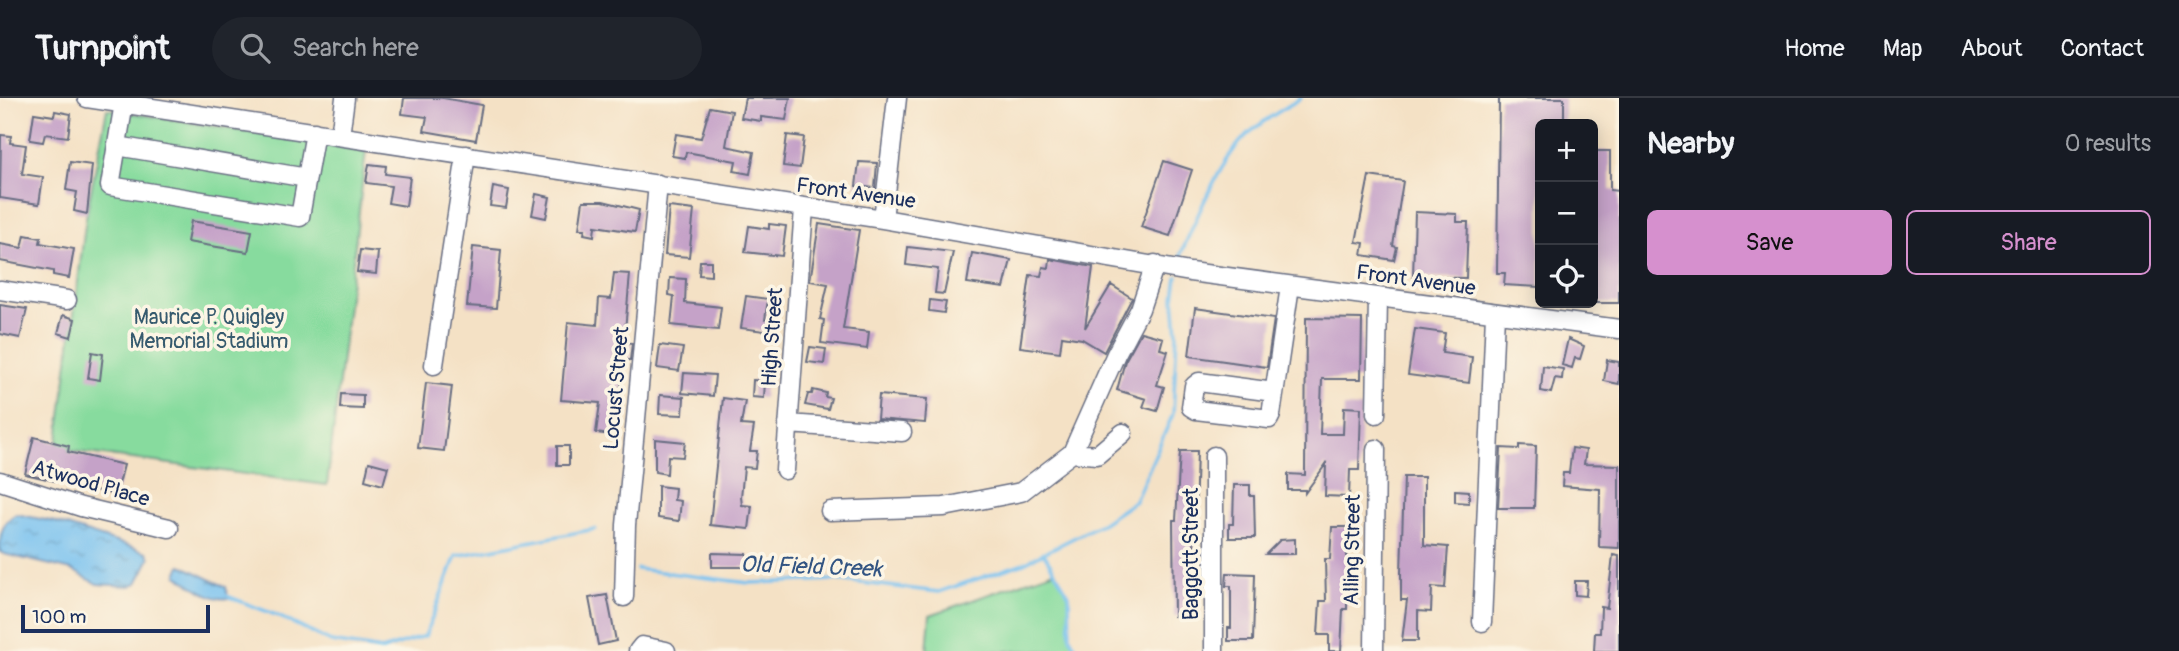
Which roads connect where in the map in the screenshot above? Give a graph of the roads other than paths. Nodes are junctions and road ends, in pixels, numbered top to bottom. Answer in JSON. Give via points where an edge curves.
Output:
{"nodes":[{"id":1,"x":87,"y":98,"type":"edge"},
{"id":2,"x":345,"y":98,"type":"edge"},
{"id":3,"x":897,"y":98,"type":"edge"},
{"id":4,"x":124,"y":103,"type":"junction"},
{"id":5,"x":315,"y":132,"type":"junction"},
{"id":6,"x":340,"y":136,"type":"junction"},
{"id":7,"x":117,"y":146,"type":"junction"},
{"id":8,"x":466,"y":155,"type":"junction"},
{"id":9,"x":307,"y":178,"type":"junction"},
{"id":10,"x":658,"y":184,"type":"junction"},
{"id":11,"x":804,"y":208,"type":"junction"},
{"id":12,"x":883,"y":219,"type":"junction"},
{"id":13,"x":1163,"y":266,"type":"junction"},
{"id":14,"x":1290,"y":286,"type":"junction"},
{"id":15,"x":0,"y":290,"type":"edge"},
{"id":16,"x":1378,"y":298,"type":"junction"},
{"id":17,"x":67,"y":300,"type":"dead end"},
{"id":18,"x":1495,"y":314,"type":"junction"},
{"id":19,"x":1619,"y":329,"type":"edge"},
{"id":20,"x":434,"y":365,"type":"dead end"},
{"id":21,"x":1274,"y":392,"type":"dead end"},
{"id":22,"x":1376,"y":414,"type":"dead end"},
{"id":23,"x":788,"y":424,"type":"junction"},
{"id":24,"x":902,"y":432,"type":"dead end"},
{"id":25,"x":1123,"y":433,"type":"dead end"},
{"id":26,"x":1376,"y":449,"type":"dead end"},
{"id":27,"x":1072,"y":453,"type":"junction"},
{"id":28,"x":1214,"y":456,"type":"dead end"},
{"id":29,"x":785,"y":470,"type":"dead end"},
{"id":30,"x":0,"y":481,"type":"edge"},
{"id":31,"x":830,"y":510,"type":"dead end"},
{"id":32,"x":169,"y":528,"type":"dead end"},
{"id":33,"x":624,"y":597,"type":"dead end"},
{"id":34,"x":1482,"y":622,"type":"dead end"},
{"id":35,"x":638,"y":651,"type":"edge"},
{"id":36,"x":666,"y":651,"type":"edge"},
{"id":37,"x":1214,"y":651,"type":"edge"},
{"id":38,"x":1374,"y":651,"type":"edge"}],
"edges":[{"from":1,"to":4,"type":"street","name":"Front Avenue"},
{"from":2,"to":6,"type":"street"},
{"from":3,"to":12,"type":"street"},
{"from":4,"to":5,"type":"street","name":"Front Avenue"},
{"from":4,"to":7,"type":"street"},
{"from":5,"to":6,"type":"street","name":"Front Avenue"},
{"from":5,"to":9,"type":"street"},
{"from":6,"to":8,"type":"street","name":"Front Avenue"},
{"from":7,"to":9,"type":"street"},
{"from":7,"to":9,"type":"street","via":[[110,186],[300,217]]},
{"from":8,"to":10,"type":"street","name":"Front Avenue"},
{"from":8,"to":20,"type":"street"},
{"from":10,"to":11,"type":"street","name":"Front Avenue"},
{"from":10,"to":33,"type":"street","name":"Locust Street","via":[[626,524]]},
{"from":11,"to":12,"type":"street","name":"Front Avenue"},
{"from":11,"to":23,"type":"street","name":"High Street"},
{"from":12,"to":13,"type":"street","name":"Front Avenue"},
{"from":13,"to":14,"type":"street","name":"Front Avenue"},
{"from":13,"to":27,"type":"street","via":[[1116,354]]},
{"from":14,"to":16,"type":"street","name":"Front Avenue"},
{"from":14,"to":21,"type":"street"},
{"from":15,"to":17,"type":"street"},
{"from":16,"to":18,"type":"street","name":"Front Avenue"},
{"from":16,"to":22,"type":"street"},
{"from":18,"to":19,"type":"street","name":"Front Avenue"},
{"from":18,"to":34,"type":"street"},
{"from":23,"to":24,"type":"street"},
{"from":23,"to":29,"type":"street","name":"High Street"},
{"from":25,"to":27,"type":"street","via":[[1097,455]]},
{"from":26,"to":38,"type":"street","name":"Alling Street"},
{"from":27,"to":31,"type":"street","via":[[1021,492],[944,507]]},
{"from":28,"to":37,"type":"street","name":"Baggott Street"},
{"from":30,"to":32,"type":"street","name":"Atwood Place"},
{"from":35,"to":36,"type":"street","via":[[642,646]]}]}
